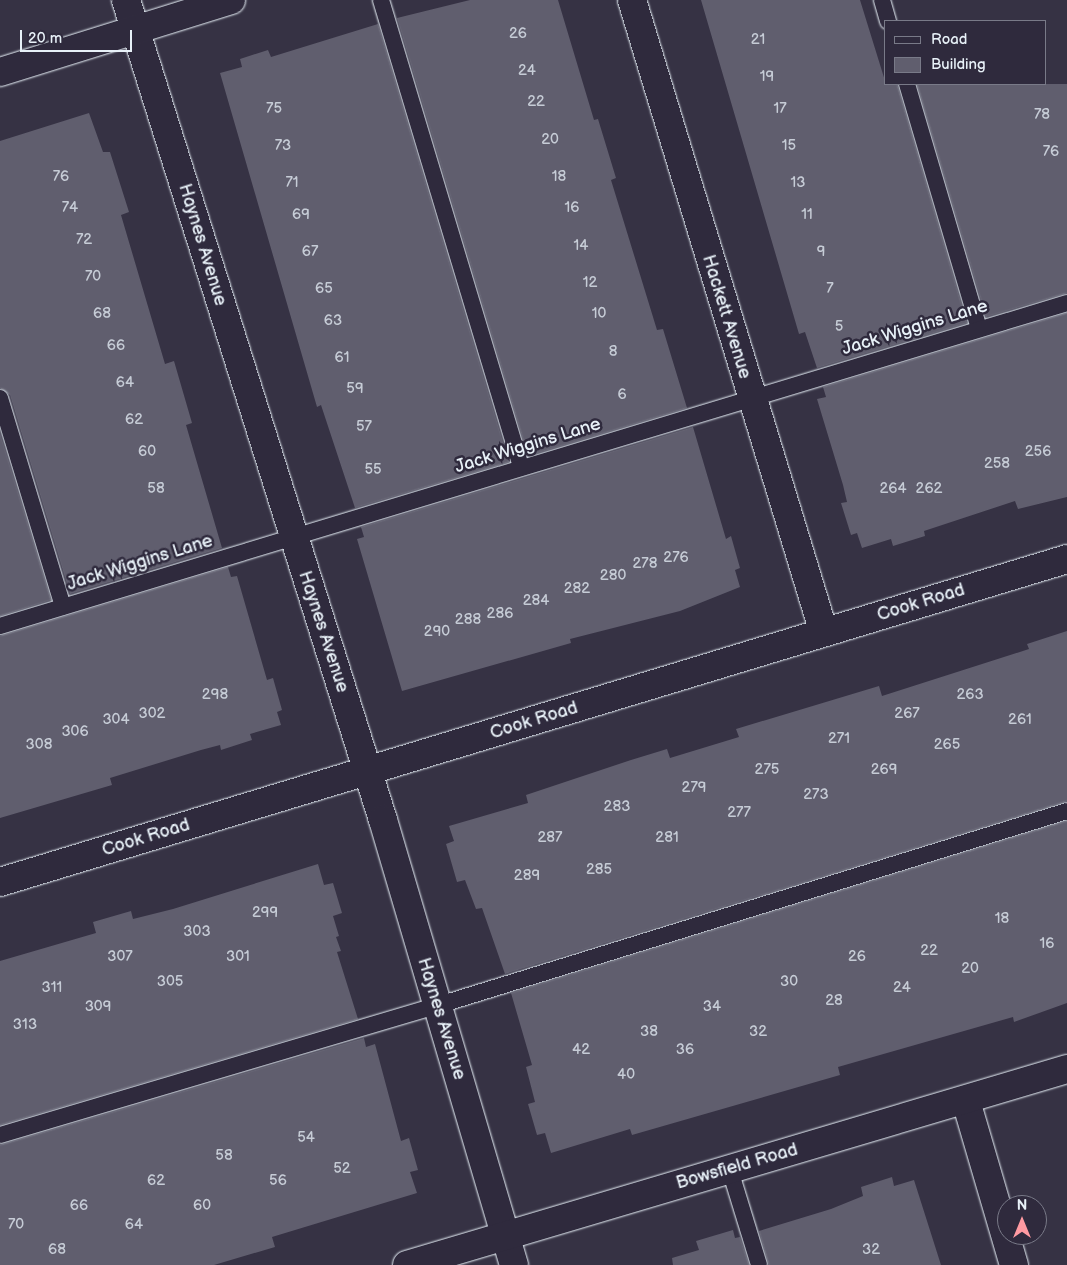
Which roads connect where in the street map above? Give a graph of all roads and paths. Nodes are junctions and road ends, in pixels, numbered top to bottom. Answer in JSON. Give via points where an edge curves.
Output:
{"nodes":[{"id":1,"x":126,"y":0,"type":"edge"},
{"id":2,"x":231,"y":0,"type":"edge"},
{"id":3,"x":381,"y":0,"type":"edge"},
{"id":4,"x":632,"y":0,"type":"edge"},
{"id":5,"x":882,"y":0,"type":"edge"},
{"id":6,"x":888,"y":20,"type":"edge"},
{"id":7,"x":136,"y":29,"type":"junction"},
{"id":8,"x":0,"y":72,"type":"edge"},
{"id":9,"x":907,"y":85,"type":"edge"},
{"id":10,"x":1067,"y":303,"type":"edge"},
{"id":11,"x":980,"y":329,"type":"junction"},
{"id":12,"x":0,"y":398,"type":"edge"},
{"id":13,"x":751,"y":401,"type":"junction"},
{"id":14,"x":521,"y":468,"type":"junction"},
{"id":15,"x":293,"y":537,"type":"junction"},
{"id":16,"x":1067,"y":559,"type":"edge"},
{"id":17,"x":63,"y":607,"type":"junction"},
{"id":18,"x":0,"y":626,"type":"edge"},
{"id":19,"x":824,"y":633,"type":"junction"},
{"id":20,"x":366,"y":771,"type":"junction"},
{"id":21,"x":1067,"y":811,"type":"edge"},
{"id":22,"x":0,"y":882,"type":"edge"},
{"id":23,"x":436,"y":1006,"type":"junction"},
{"id":24,"x":1067,"y":1069,"type":"edge"},
{"id":25,"x":966,"y":1101,"type":"junction"},
{"id":26,"x":0,"y":1135,"type":"edge"},
{"id":27,"x":730,"y":1170,"type":"junction"},
{"id":28,"x":505,"y":1235,"type":"junction"},
{"id":29,"x":407,"y":1265,"type":"edge"},
{"id":30,"x":514,"y":1265,"type":"edge"},
{"id":31,"x":759,"y":1265,"type":"edge"},
{"id":32,"x":1014,"y":1265,"type":"edge"}],
"edges":[{"from":1,"to":7,"type":"street","name":"Haynes Avenue"},
{"from":2,"to":7,"type":"street"},
{"from":3,"to":14,"type":"lane"},
{"from":4,"to":13,"type":"street","name":"Hackett Avenue"},
{"from":5,"to":6,"type":"lane"},
{"from":7,"to":8,"type":"street"},
{"from":7,"to":15,"type":"street","name":"Haynes Avenue"},
{"from":9,"to":11,"type":"lane"},
{"from":10,"to":11,"type":"lane","name":"Jack Wiggins Lane"},
{"from":11,"to":13,"type":"lane","name":"Jack Wiggins Lane"},
{"from":12,"to":17,"type":"lane"},
{"from":13,"to":14,"type":"lane","name":"Jack Wiggins Lane"},
{"from":13,"to":19,"type":"street","name":"Hackett Avenue"},
{"from":14,"to":15,"type":"lane","name":"Jack Wiggins Lane"},
{"from":15,"to":17,"type":"lane","name":"Jack Wiggins Lane"},
{"from":15,"to":20,"type":"street","name":"Haynes Avenue"},
{"from":16,"to":19,"type":"street","name":"Cook Road"},
{"from":17,"to":18,"type":"lane","name":"Jack Wiggins Lane"},
{"from":19,"to":20,"type":"street","name":"Cook Road"},
{"from":20,"to":22,"type":"street","name":"Cook Road"},
{"from":20,"to":23,"type":"street","name":"Haynes Avenue"},
{"from":21,"to":23,"type":"lane"},
{"from":23,"to":26,"type":"lane"},
{"from":23,"to":28,"type":"street","name":"Haynes Avenue"},
{"from":24,"to":25,"type":"street","name":"Bowsfield Road"},
{"from":25,"to":27,"type":"street","name":"Bowsfield Road"},
{"from":25,"to":32,"type":"street"},
{"from":27,"to":28,"type":"street","name":"Bowsfield Road"},
{"from":27,"to":31,"type":"lane"},
{"from":28,"to":29,"type":"street","name":"Bowsfield Road"},
{"from":28,"to":30,"type":"street","name":"Haynes Avenue"}]}
